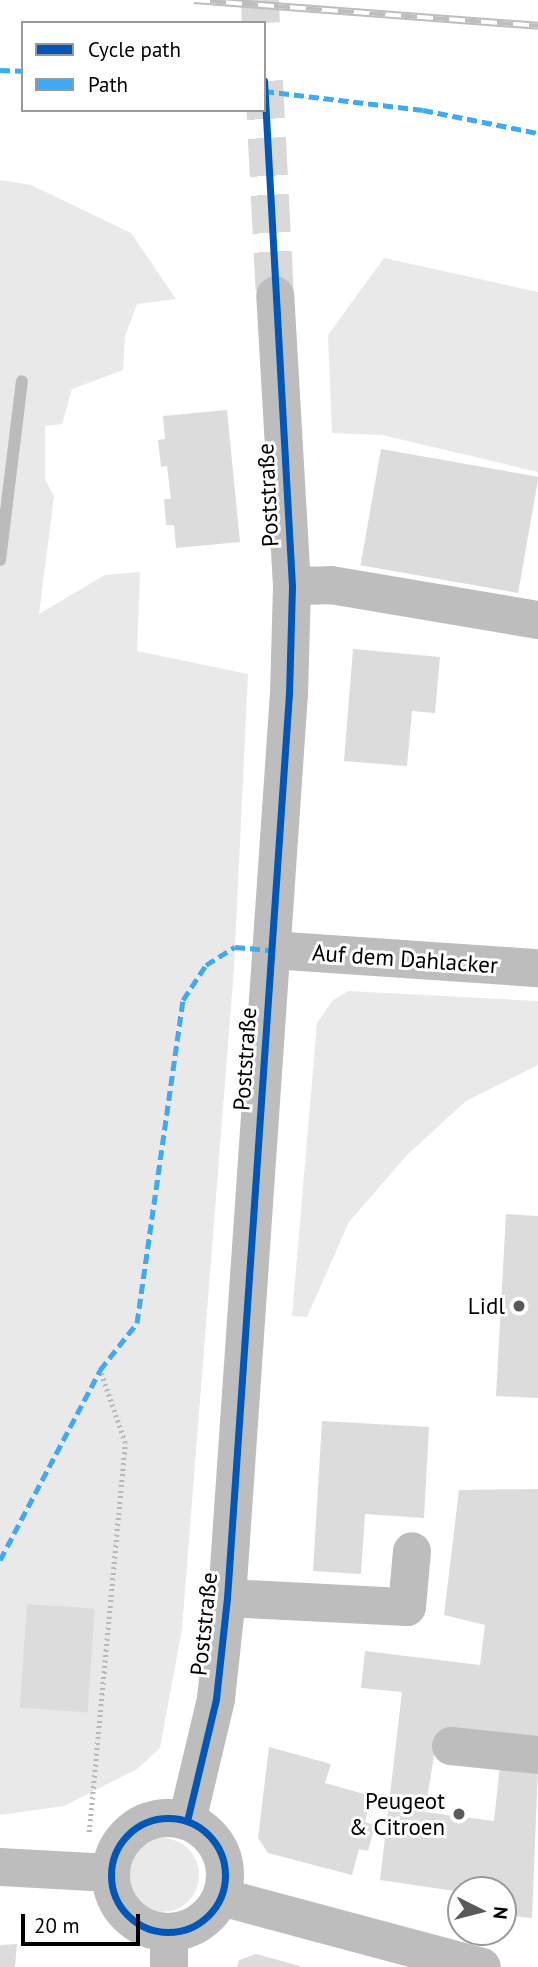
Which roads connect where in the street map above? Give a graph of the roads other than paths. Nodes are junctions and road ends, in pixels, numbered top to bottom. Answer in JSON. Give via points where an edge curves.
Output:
{"nodes":[{"id":1,"x":275,"y":295,"type":"tunnel mouth"},
{"id":2,"x":292,"y":586,"type":"junction"},
{"id":3,"x":538,"y":620,"type":"edge"},
{"id":4,"x":271,"y":950,"type":"junction"},
{"id":5,"x":538,"y":968,"type":"edge"},
{"id":6,"x":412,"y":1551,"type":"dead end"},
{"id":7,"x":227,"y":1598,"type":"junction"},
{"id":8,"x":451,"y":1746,"type":"dead end"},
{"id":9,"x":538,"y":1755,"type":"edge"},
{"id":10,"x":187,"y":1821,"type":"junction"},
{"id":11,"x":0,"y":1867,"type":"edge"},
{"id":12,"x":98,"y":1872,"type":"junction"},
{"id":13,"x":221,"y":1897,"type":"junction"},
{"id":14,"x":169,"y":1950,"type":"edge"},
{"id":15,"x":482,"y":1967,"type":"edge"}],
"edges":[{"from":1,"to":2,"type":"street","name":"Poststraße"},
{"from":2,"to":3,"type":"street","via":[[331,585]]},
{"from":2,"to":4,"type":"street","name":"Poststraße"},
{"from":4,"to":5,"type":"street","name":"Auf dem Dahlacker"},
{"from":4,"to":7,"type":"street","name":"Poststraße"},
{"from":6,"to":7,"type":"street","via":[[407,1607]]},
{"from":7,"to":10,"type":"street","name":"Poststraße","via":[[216,1699]]},
{"from":8,"to":9,"type":"street"},
{"from":10,"to":12,"type":"street","via":[[163,1818],[140,1825]]},
{"from":10,"to":13,"type":"street","via":[[203,1830],[223,1861]]},
{"from":11,"to":12,"type":"street"},
{"from":12,"to":14,"type":"street","via":[[126,1914]]},
{"from":13,"to":14,"type":"street"},
{"from":13,"to":15,"type":"street"}]}
